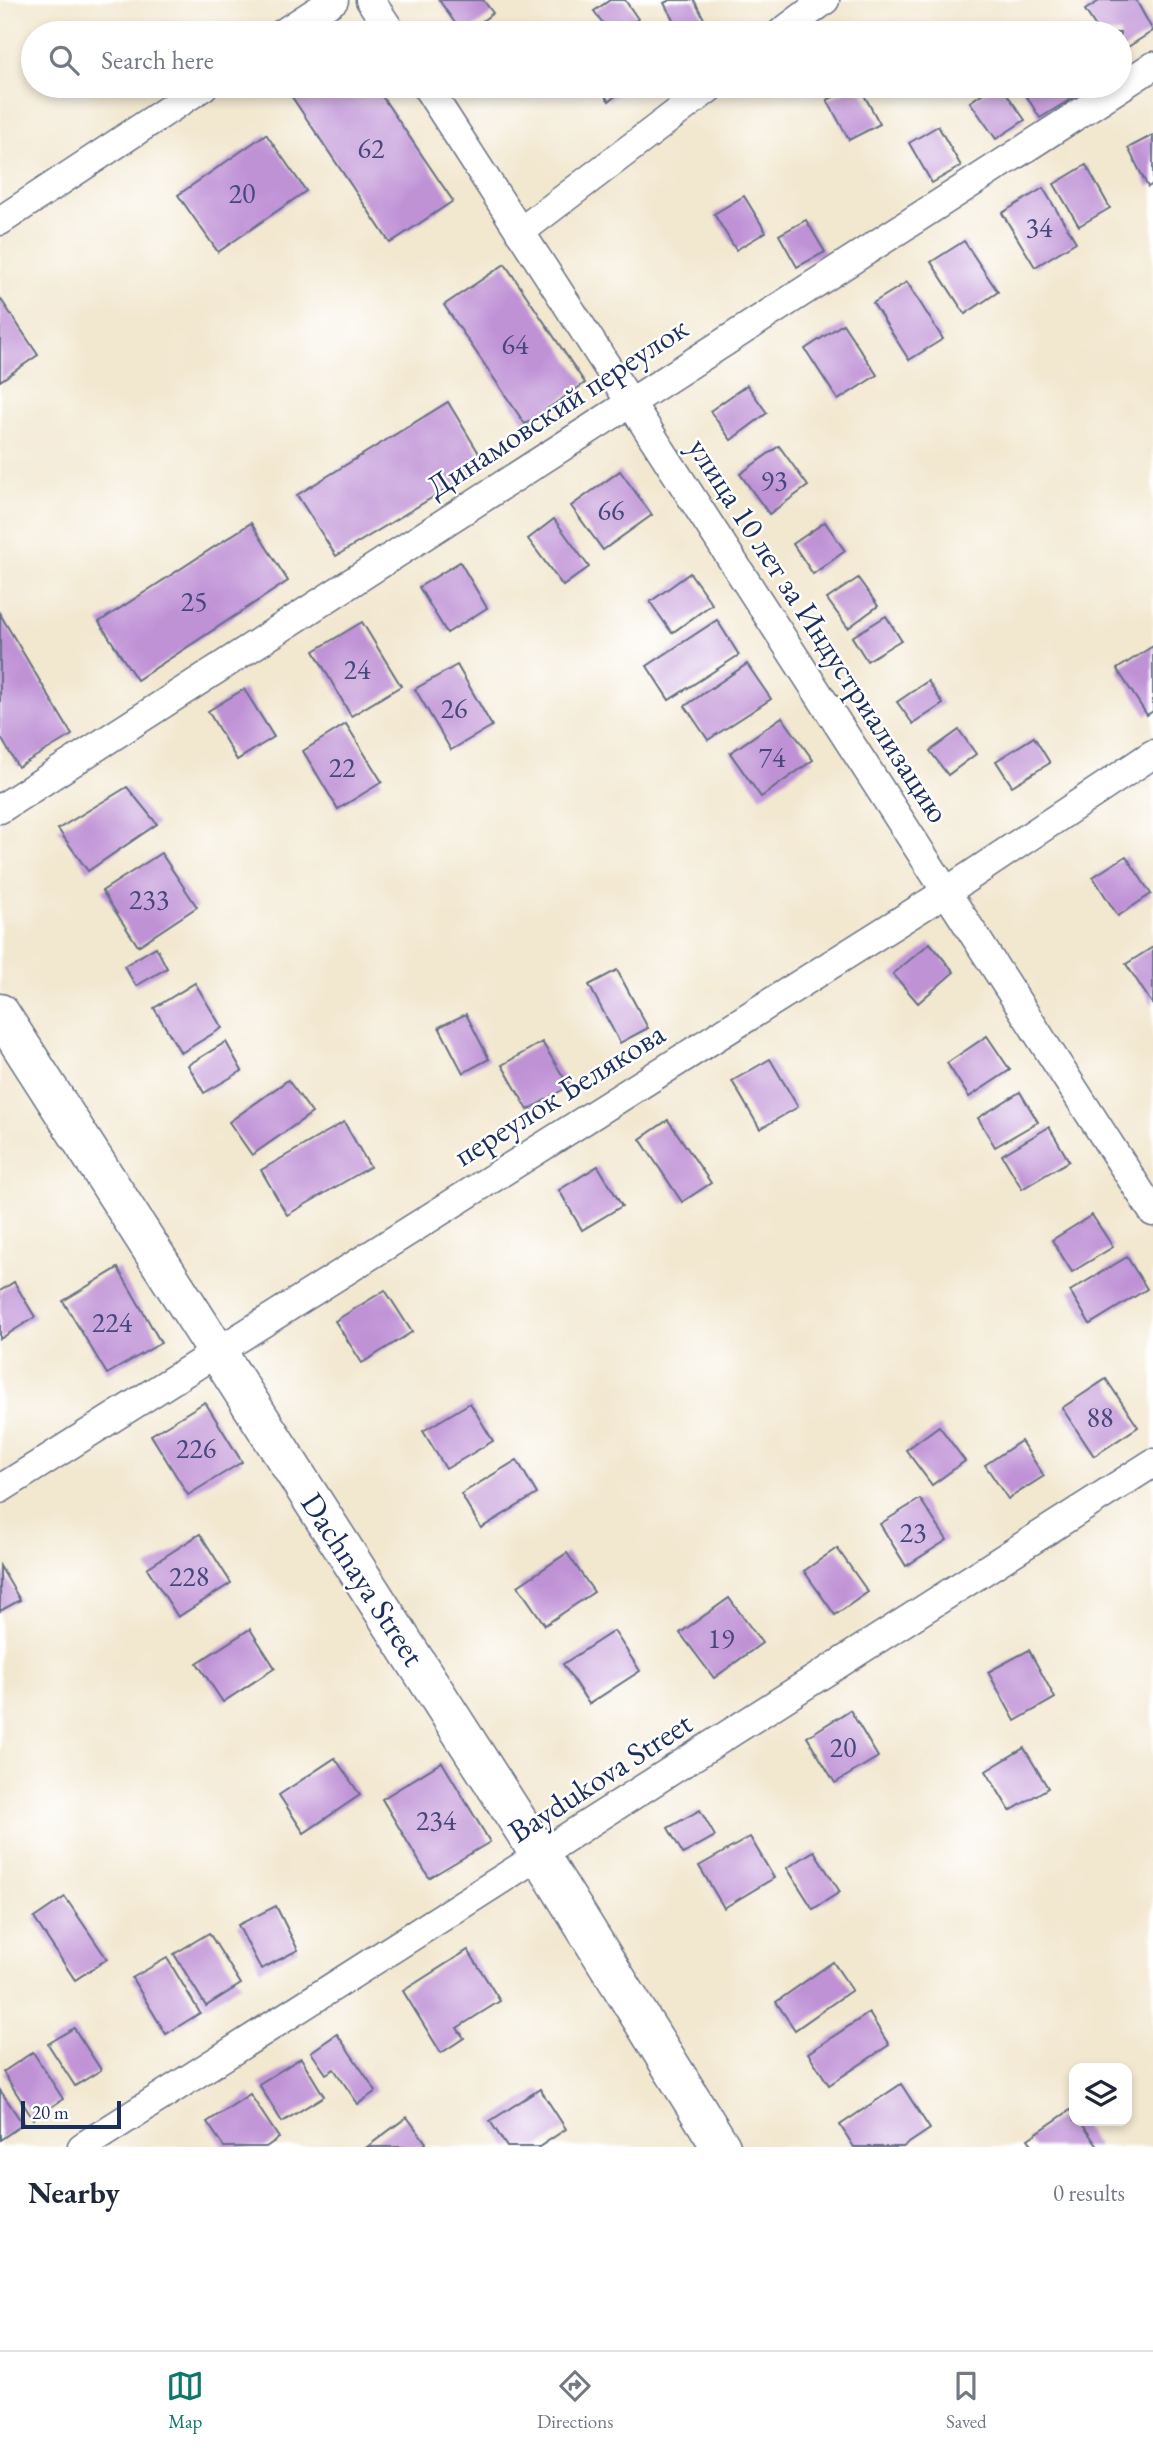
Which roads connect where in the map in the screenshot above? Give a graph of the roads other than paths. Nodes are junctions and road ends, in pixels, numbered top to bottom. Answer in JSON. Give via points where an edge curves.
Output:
{"nodes":[{"id":1,"x":334,"y":0,"type":"edge"},
{"id":2,"x":370,"y":0,"type":"edge"},
{"id":3,"x":825,"y":0,"type":"edge"},
{"id":4,"x":302,"y":21,"type":"edge"},
{"id":5,"x":384,"y":21,"type":"edge"},
{"id":6,"x":797,"y":21,"type":"edge"},
{"id":7,"x":1153,"y":66,"type":"edge"},
{"id":8,"x":1132,"y":79,"type":"edge"},
{"id":9,"x":186,"y":98,"type":"edge"},
{"id":10,"x":434,"y":98,"type":"edge"},
{"id":11,"x":696,"y":98,"type":"edge"},
{"id":12,"x":1103,"y":98,"type":"edge"},
{"id":13,"x":0,"y":221,"type":"edge"},
{"id":14,"x":520,"y":232,"type":"junction"},
{"id":15,"x":629,"y":401,"type":"junction"},
{"id":16,"x":1153,"y":754,"type":"edge"},
{"id":17,"x":0,"y":809,"type":"edge"},
{"id":18,"x":946,"y":892,"type":"junction"},
{"id":19,"x":0,"y":1013,"type":"edge"},
{"id":20,"x":1153,"y":1212,"type":"edge"},
{"id":21,"x":218,"y":1352,"type":"junction"},
{"id":22,"x":1153,"y":1463,"type":"edge"},
{"id":23,"x":0,"y":1489,"type":"edge"},
{"id":24,"x":541,"y":1857,"type":"junction"},
{"id":25,"x":82,"y":2147,"type":"edge"},
{"id":26,"x":721,"y":2147,"type":"edge"}],
"edges":[{"from":1,"to":4,"type":"street"},
{"from":2,"to":5,"type":"street"},
{"from":3,"to":6,"type":"street"},
{"from":7,"to":8,"type":"street","name":"Динамовский переулок"},
{"from":9,"to":13,"type":"street"},
{"from":10,"to":14,"type":"street","name":"улица 10 лет за Индустриализацию"},
{"from":11,"to":14,"type":"street"},
{"from":12,"to":15,"type":"street","name":"Динамовский переулок"},
{"from":14,"to":15,"type":"street","name":"улица 10 лет за Индустриализацию"},
{"from":15,"to":17,"type":"street","name":"Динамовский переулок"},
{"from":15,"to":18,"type":"street","name":"улица 10 лет за Индустриализацию"},
{"from":16,"to":18,"type":"street","name":"переулок Белякова"},
{"from":18,"to":20,"type":"street","name":"улица 10 лет за Индустриализацию"},
{"from":18,"to":21,"type":"street","name":"переулок Белякова"},
{"from":19,"to":21,"type":"street","name":"Dachnaya Street"},
{"from":21,"to":23,"type":"street","name":"переулок Белякова"},
{"from":21,"to":24,"type":"street","name":"Dachnaya Street"},
{"from":22,"to":24,"type":"street","name":"Baydukova Street"},
{"from":24,"to":25,"type":"street","name":"Baydukova Street"},
{"from":24,"to":26,"type":"street","name":"Dachnaya Street"}]}
